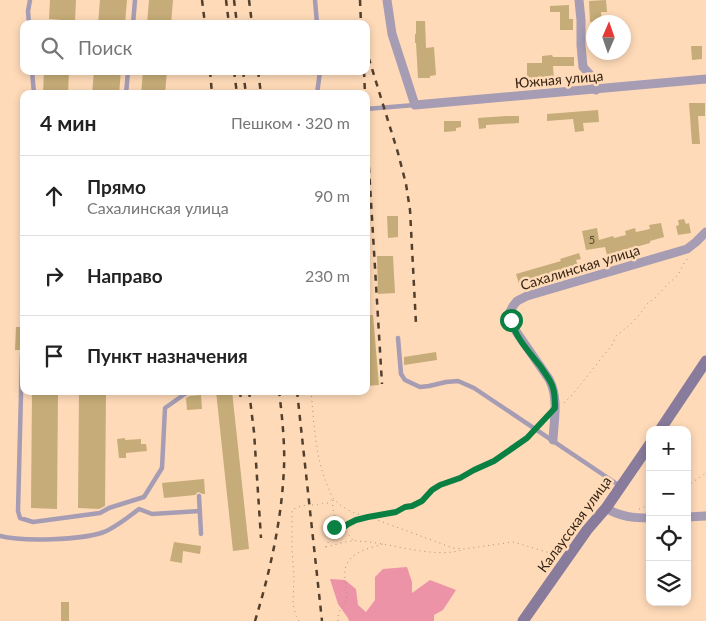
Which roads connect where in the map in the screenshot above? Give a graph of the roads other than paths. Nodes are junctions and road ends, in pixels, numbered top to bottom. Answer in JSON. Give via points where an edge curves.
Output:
{"nodes":[{"id":1,"x":30,"y":0,"type":"edge"},
{"id":2,"x":135,"y":0,"type":"edge"},
{"id":3,"x":315,"y":0,"type":"edge"},
{"id":4,"x":387,"y":0,"type":"edge"},
{"id":5,"x":579,"y":0,"type":"edge"},
{"id":6,"x":29,"y":20,"type":"edge"},
{"id":7,"x":133,"y":20,"type":"edge"},
{"id":8,"x":317,"y":20,"type":"edge"},
{"id":9,"x":32,"y":75,"type":"edge"},
{"id":10,"x":128,"y":75,"type":"edge"},
{"id":11,"x":319,"y":75,"type":"edge"},
{"id":12,"x":706,"y":80,"type":"edge"},
{"id":13,"x":34,"y":90,"type":"edge"},
{"id":14,"x":126,"y":90,"type":"edge"},
{"id":15,"x":318,"y":90,"type":"edge"},
{"id":16,"x":596,"y":90,"type":"junction"},
{"id":17,"x":415,"y":104,"type":"junction"},
{"id":18,"x":370,"y":109,"type":"edge"},
{"id":19,"x":706,"y":232,"type":"edge"},
{"id":20,"x":398,"y":338,"type":"dead end"},
{"id":21,"x":706,"y":361,"type":"edge"},
{"id":22,"x":21,"y":395,"type":"edge"},
{"id":23,"x":183,"y":395,"type":"edge"},
{"id":24,"x":663,"y":426,"type":"edge"},
{"id":25,"x":553,"y":440,"type":"junction"},
{"id":26,"x":646,"y":450,"type":"edge"},
{"id":27,"x":621,"y":486,"type":"junction"},
{"id":28,"x":199,"y":496,"type":"dead end"},
{"id":29,"x":606,"y":508,"type":"junction"},
{"id":30,"x":200,"y":511,"type":"junction"},
{"id":31,"x":706,"y":516,"type":"edge"},
{"id":32,"x":691,"y":517,"type":"edge"},
{"id":33,"x":646,"y":518,"type":"edge"},
{"id":34,"x":201,"y":534,"type":"dead end"},
{"id":35,"x":0,"y":536,"type":"edge"},
{"id":36,"x":523,"y":621,"type":"edge"}],
"edges":[{"from":1,"to":6,"type":"lane"},
{"from":2,"to":7,"type":"lane"},
{"from":3,"to":8,"type":"lane"},
{"from":4,"to":17,"type":"street","via":[[392,34]]},
{"from":5,"to":16,"type":"street","via":[[583,67],[594,79]]},
{"from":9,"to":13,"type":"lane"},
{"from":10,"to":14,"type":"lane"},
{"from":11,"to":15,"type":"lane"},
{"from":12,"to":16,"type":"street","name":"Южная улица"},
{"from":16,"to":17,"type":"street","name":"Южная улица"},
{"from":17,"to":18,"type":"lane"},
{"from":19,"to":25,"type":"street","name":"Сахалинская улица","via":[[687,249],[527,296],[513,306],[510,312],[513,327],[553,386]]},
{"from":20,"to":25,"type":"lane","via":[[401,374],[405,380],[420,387],[458,381]]},
{"from":21,"to":24,"type":"street"},
{"from":22,"to":23,"type":"lane","via":[[18,511],[20,518],[33,522],[100,513],[144,497],[162,468],[165,408]]},
{"from":25,"to":27,"type":"lane"},
{"from":26,"to":27,"type":"street","name":"Калаусская улица"},
{"from":27,"to":29,"type":"street","name":"Калаусская улица"},
{"from":28,"to":30,"type":"lane"},
{"from":29,"to":33,"type":"street","via":[[615,514]]},
{"from":29,"to":36,"type":"street","name":"Калаусская улица"},
{"from":30,"to":34,"type":"lane"},
{"from":30,"to":35,"type":"lane","via":[[152,514],[139,509],[104,532],[76,537],[35,539]]},
{"from":31,"to":32,"type":"street"}]}
